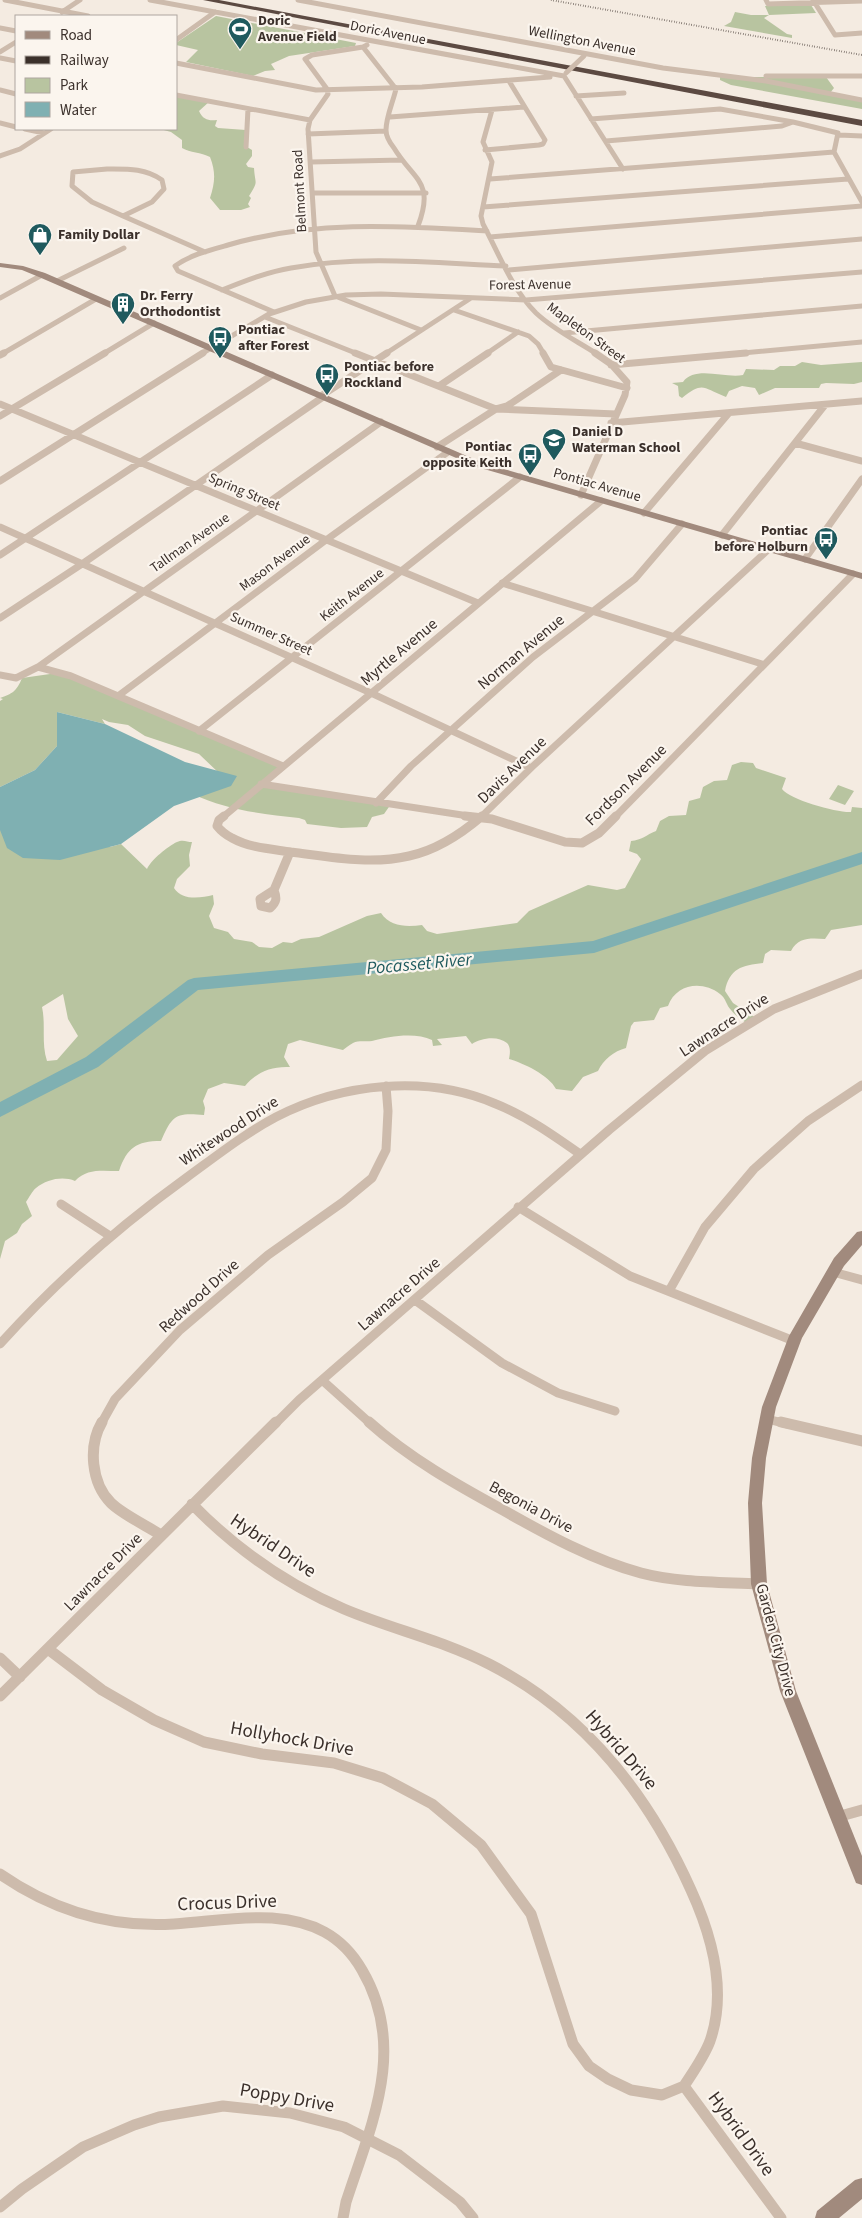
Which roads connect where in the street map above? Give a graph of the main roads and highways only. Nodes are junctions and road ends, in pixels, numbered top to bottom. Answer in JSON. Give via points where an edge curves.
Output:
{"nodes":[{"id":1,"x":207,"y":0,"type":"edge"},
{"id":2,"x":244,"y":0,"type":"edge"},
{"id":3,"x":862,"y":115,"type":"edge"},
{"id":4,"x":862,"y":123,"type":"edge"},
{"id":5,"x":0,"y":265,"type":"edge"},
{"id":6,"x":857,"y":575,"type":"edge"},
{"id":7,"x":862,"y":1236,"type":"edge"},
{"id":8,"x":862,"y":1877,"type":"edge"},
{"id":9,"x":862,"y":2186,"type":"edge"},
{"id":10,"x":824,"y":2218,"type":"edge"}],
"edges":[{"from":1,"to":4,"type":"highway"},
{"from":2,"to":3,"type":"highway"},
{"from":5,"to":6,"type":"main road","name":"Pontiac Avenue","via":[[23,268],[57,281],[480,465]]},
{"from":7,"to":8,"type":"main road","name":"Garden City Drive","via":[[833,1272],[794,1341],[769,1407],[759,1458],[755,1503],[759,1584],[788,1691]]},
{"from":9,"to":10,"type":"main road"}]}
